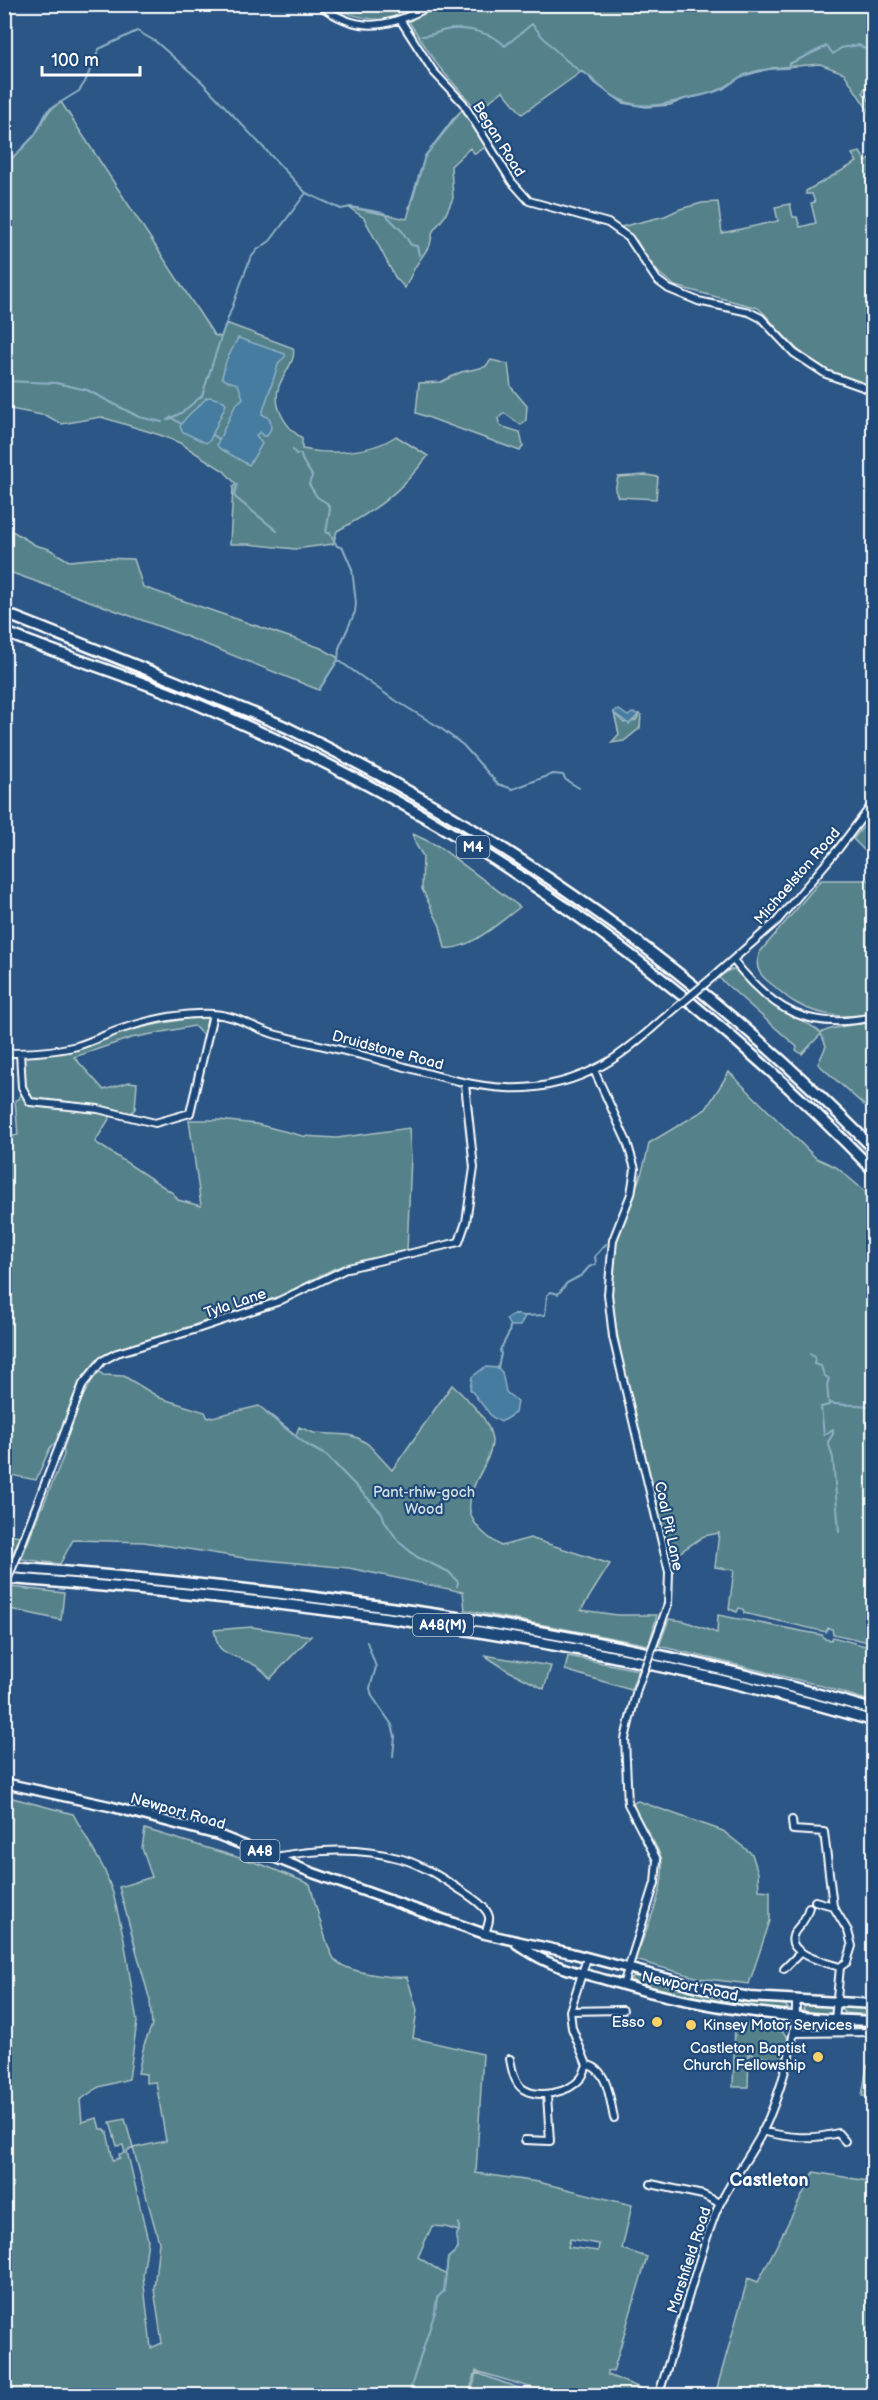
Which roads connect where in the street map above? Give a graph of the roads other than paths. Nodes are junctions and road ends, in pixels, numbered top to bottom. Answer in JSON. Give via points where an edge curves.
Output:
{"nodes":[{"id":1,"x":319,"y":4,"type":"edge"},
{"id":2,"x":428,"y":4,"type":"edge"},
{"id":3,"x":401,"y":21,"type":"junction"},
{"id":4,"x":873,"y":391,"type":"edge"},
{"id":5,"x":4,"y":613,"type":"edge"},
{"id":6,"x":4,"y":632,"type":"edge"},
{"id":7,"x":873,"y":802,"type":"edge"},
{"id":8,"x":733,"y":960,"type":"junction"},
{"id":9,"x":213,"y":1014,"type":"junction"},
{"id":10,"x":873,"y":1017,"type":"edge"},
{"id":11,"x":4,"y":1053,"type":"edge"},
{"id":12,"x":20,"y":1053,"type":"junction"},
{"id":13,"x":594,"y":1070,"type":"junction"},
{"id":14,"x":465,"y":1083,"type":"junction"},
{"id":15,"x":873,"y":1149,"type":"edge"},
{"id":16,"x":873,"y":1171,"type":"edge"},
{"id":17,"x":4,"y":1567,"type":"edge"},
{"id":18,"x":4,"y":1578,"type":"edge"},
{"id":19,"x":4,"y":1587,"type":"edge"},
{"id":20,"x":873,"y":1710,"type":"edge"},
{"id":21,"x":873,"y":1721,"type":"edge"},
{"id":22,"x":4,"y":1783,"type":"edge"},
{"id":23,"x":792,"y":1820,"type":"dead end"},
{"id":24,"x":275,"y":1857,"type":"junction"},
{"id":25,"x":815,"y":1901,"type":"dead end"},
{"id":26,"x":833,"y":1906,"type":"junction"},
{"id":27,"x":809,"y":1907,"type":"dead end"},
{"id":28,"x":485,"y":1934,"type":"junction"},
{"id":29,"x":510,"y":1940,"type":"junction"},
{"id":30,"x":801,"y":1952,"type":"junction"},
{"id":31,"x":587,"y":1958,"type":"junction"},
{"id":32,"x":628,"y":1967,"type":"junction"},
{"id":33,"x":840,"y":1967,"type":"junction"},
{"id":34,"x":784,"y":1969,"type":"dead end"},
{"id":35,"x":582,"y":1972,"type":"junction"},
{"id":36,"x":623,"y":1985,"type":"junction"},
{"id":37,"x":796,"y":2001,"type":"junction"},
{"id":38,"x":837,"y":2001,"type":"junction"},
{"id":39,"x":873,"y":2004,"type":"edge"},
{"id":40,"x":623,"y":2010,"type":"dead end"},
{"id":41,"x":570,"y":2011,"type":"junction"},
{"id":42,"x":797,"y":2016,"type":"junction"},
{"id":43,"x":833,"y":2020,"type":"junction"},
{"id":44,"x":873,"y":2021,"type":"edge"},
{"id":45,"x":873,"y":2032,"type":"edge"},
{"id":46,"x":794,"y":2034,"type":"junction"},
{"id":47,"x":510,"y":2059,"type":"dead end"},
{"id":48,"x":587,"y":2065,"type":"junction"},
{"id":49,"x":547,"y":2094,"type":"junction"},
{"id":50,"x":614,"y":2118,"type":"dead end"},
{"id":51,"x":839,"y":2124,"type":"dead end"},
{"id":52,"x":762,"y":2132,"type":"junction"},
{"id":53,"x":838,"y":2133,"type":"junction"},
{"id":54,"x":525,"y":2140,"type":"dead end"},
{"id":55,"x":845,"y":2141,"type":"dead end"},
{"id":56,"x":651,"y":2184,"type":"dead end"},
{"id":57,"x":720,"y":2204,"type":"junction"},
{"id":58,"x":658,"y":2396,"type":"edge"}],
"edges":[{"from":1,"to":3,"type":"street","via":[[349,22],[383,26]]},
{"from":2,"to":3,"type":"street"},
{"from":3,"to":4,"type":"street","name":"Began Road","via":[[433,71],[463,103],[512,182],[529,201],[608,223],[629,238],[657,280],[669,289],[698,301],[749,312],[761,318],[794,353],[826,374]]},
{"from":5,"to":15,"type":"highway","number":"M4","via":[[285,727],[402,787],[479,833],[615,925],[715,1003]]},
{"from":6,"to":16,"type":"highway","number":"M4","via":[[198,704],[286,744],[479,851],[601,933],[711,1020],[787,1086]]},
{"from":7,"to":8,"type":"street","name":"Michaelston Road","via":[[777,921]]},
{"from":8,"to":10,"type":"street","via":[[752,985],[783,1008],[814,1021]]},
{"from":8,"to":13,"type":"street","name":"Druidstone Road","bridge":true},
{"from":9,"to":12,"type":"street","name":"Druidstone Road","via":[[127,1027],[77,1046]]},
{"from":9,"to":12,"type":"street","via":[[190,1113],[155,1123],[98,1109],[30,1102],[22,1088]]},
{"from":9,"to":14,"type":"street","name":"Druidstone Road"},
{"from":11,"to":12,"type":"street","name":"Druidstone Road"},
{"from":13,"to":14,"type":"street","name":"Druidstone Road","via":[[544,1086],[520,1089]]},
{"from":13,"to":32,"type":"street","name":"Coal Pit Lane","bridge":true,"via":[[635,1169],[631,1194],[613,1240],[608,1294],[616,1347],[669,1572],[668,1604],[637,1689],[626,1739],[628,1804],[657,1860],[655,1884]]},
{"from":14,"to":19,"type":"street","name":"Tyla Lane","bridge":true,"via":[[474,1168],[459,1242],[340,1270],[277,1302],[143,1344],[102,1361],[83,1384]]},
{"from":17,"to":20,"type":"highway","number":"A48(M)","via":[[260,1591],[491,1622],[686,1660]]},
{"from":18,"to":21,"type":"highway","number":"A48(M)","via":[[260,1602],[469,1629],[669,1667]]},
{"from":22,"to":24,"type":"main road","name":"Newport Road","number":"A48","via":[[218,1835]]},
{"from":23,"to":26,"type":"street","via":[[793,1830],[824,1832]]},
{"from":24,"to":28,"type":"main road","name":"Newport Road","number":"A48"},
{"from":24,"to":28,"type":"street","via":[[351,1850],[403,1859],[468,1895],[486,1911],[489,1917]]},
{"from":25,"to":26,"type":"street"},
{"from":26,"to":33,"type":"street","via":[[852,1946],[847,1962]]},
{"from":27,"to":30,"type":"street","via":[[793,1936],[792,1943]]},
{"from":28,"to":29,"type":"main road","name":"Newport Road","number":"A48"},
{"from":29,"to":31,"type":"main road","name":"Newport Road","number":"A48"},
{"from":29,"to":35,"type":"main road","name":"Newport Road","number":"A48","via":[[546,1961]]},
{"from":30,"to":33,"type":"street"},
{"from":30,"to":34,"type":"street"},
{"from":31,"to":32,"type":"main road","name":"Newport Road","number":"A48"},
{"from":31,"to":35,"type":"street"},
{"from":32,"to":36,"type":"street","name":"Coal Pit Lane"},
{"from":32,"to":37,"type":"main road","name":"Newport Road","number":"A48","via":[[706,1989]]},
{"from":33,"to":38,"type":"street"},
{"from":35,"to":36,"type":"main road","name":"Newport Road","number":"A48"},
{"from":35,"to":41,"type":"street"},
{"from":36,"to":42,"type":"main road","name":"Newport Road","number":"A48","via":[[766,2015]]},
{"from":37,"to":38,"type":"main road","name":"Newport Road","number":"A48"},
{"from":37,"to":42,"type":"street","name":"Marshfield Road"},
{"from":38,"to":39,"type":"main road","name":"Newport Road","number":"A48"},
{"from":38,"to":43,"type":"street"},
{"from":40,"to":41,"type":"street"},
{"from":41,"to":48,"type":"street","via":[[572,2028]]},
{"from":42,"to":43,"type":"main road","name":"Newport Road","number":"A48"},
{"from":42,"to":46,"type":"street","name":"Marshfield Road"},
{"from":43,"to":44,"type":"main road","name":"Newport Road","number":"A48"},
{"from":43,"to":46,"type":"street","via":[[800,2026]]},
{"from":45,"to":46,"type":"street"},
{"from":46,"to":52,"type":"street","name":"Marshfield Road"},
{"from":47,"to":49,"type":"street","via":[[522,2088]]},
{"from":48,"to":49,"type":"street","via":[[581,2078],[570,2087]]},
{"from":48,"to":50,"type":"street","via":[[601,2072]]},
{"from":49,"to":54,"type":"street","via":[[550,2141]]},
{"from":51,"to":53,"type":"street"},
{"from":52,"to":53,"type":"street","via":[[810,2139]]},
{"from":52,"to":57,"type":"street","name":"Marshfield Road"},
{"from":53,"to":55,"type":"street"},
{"from":56,"to":57,"type":"street","via":[[703,2195]]},
{"from":57,"to":58,"type":"street","name":"Marshfield Road"}]}
